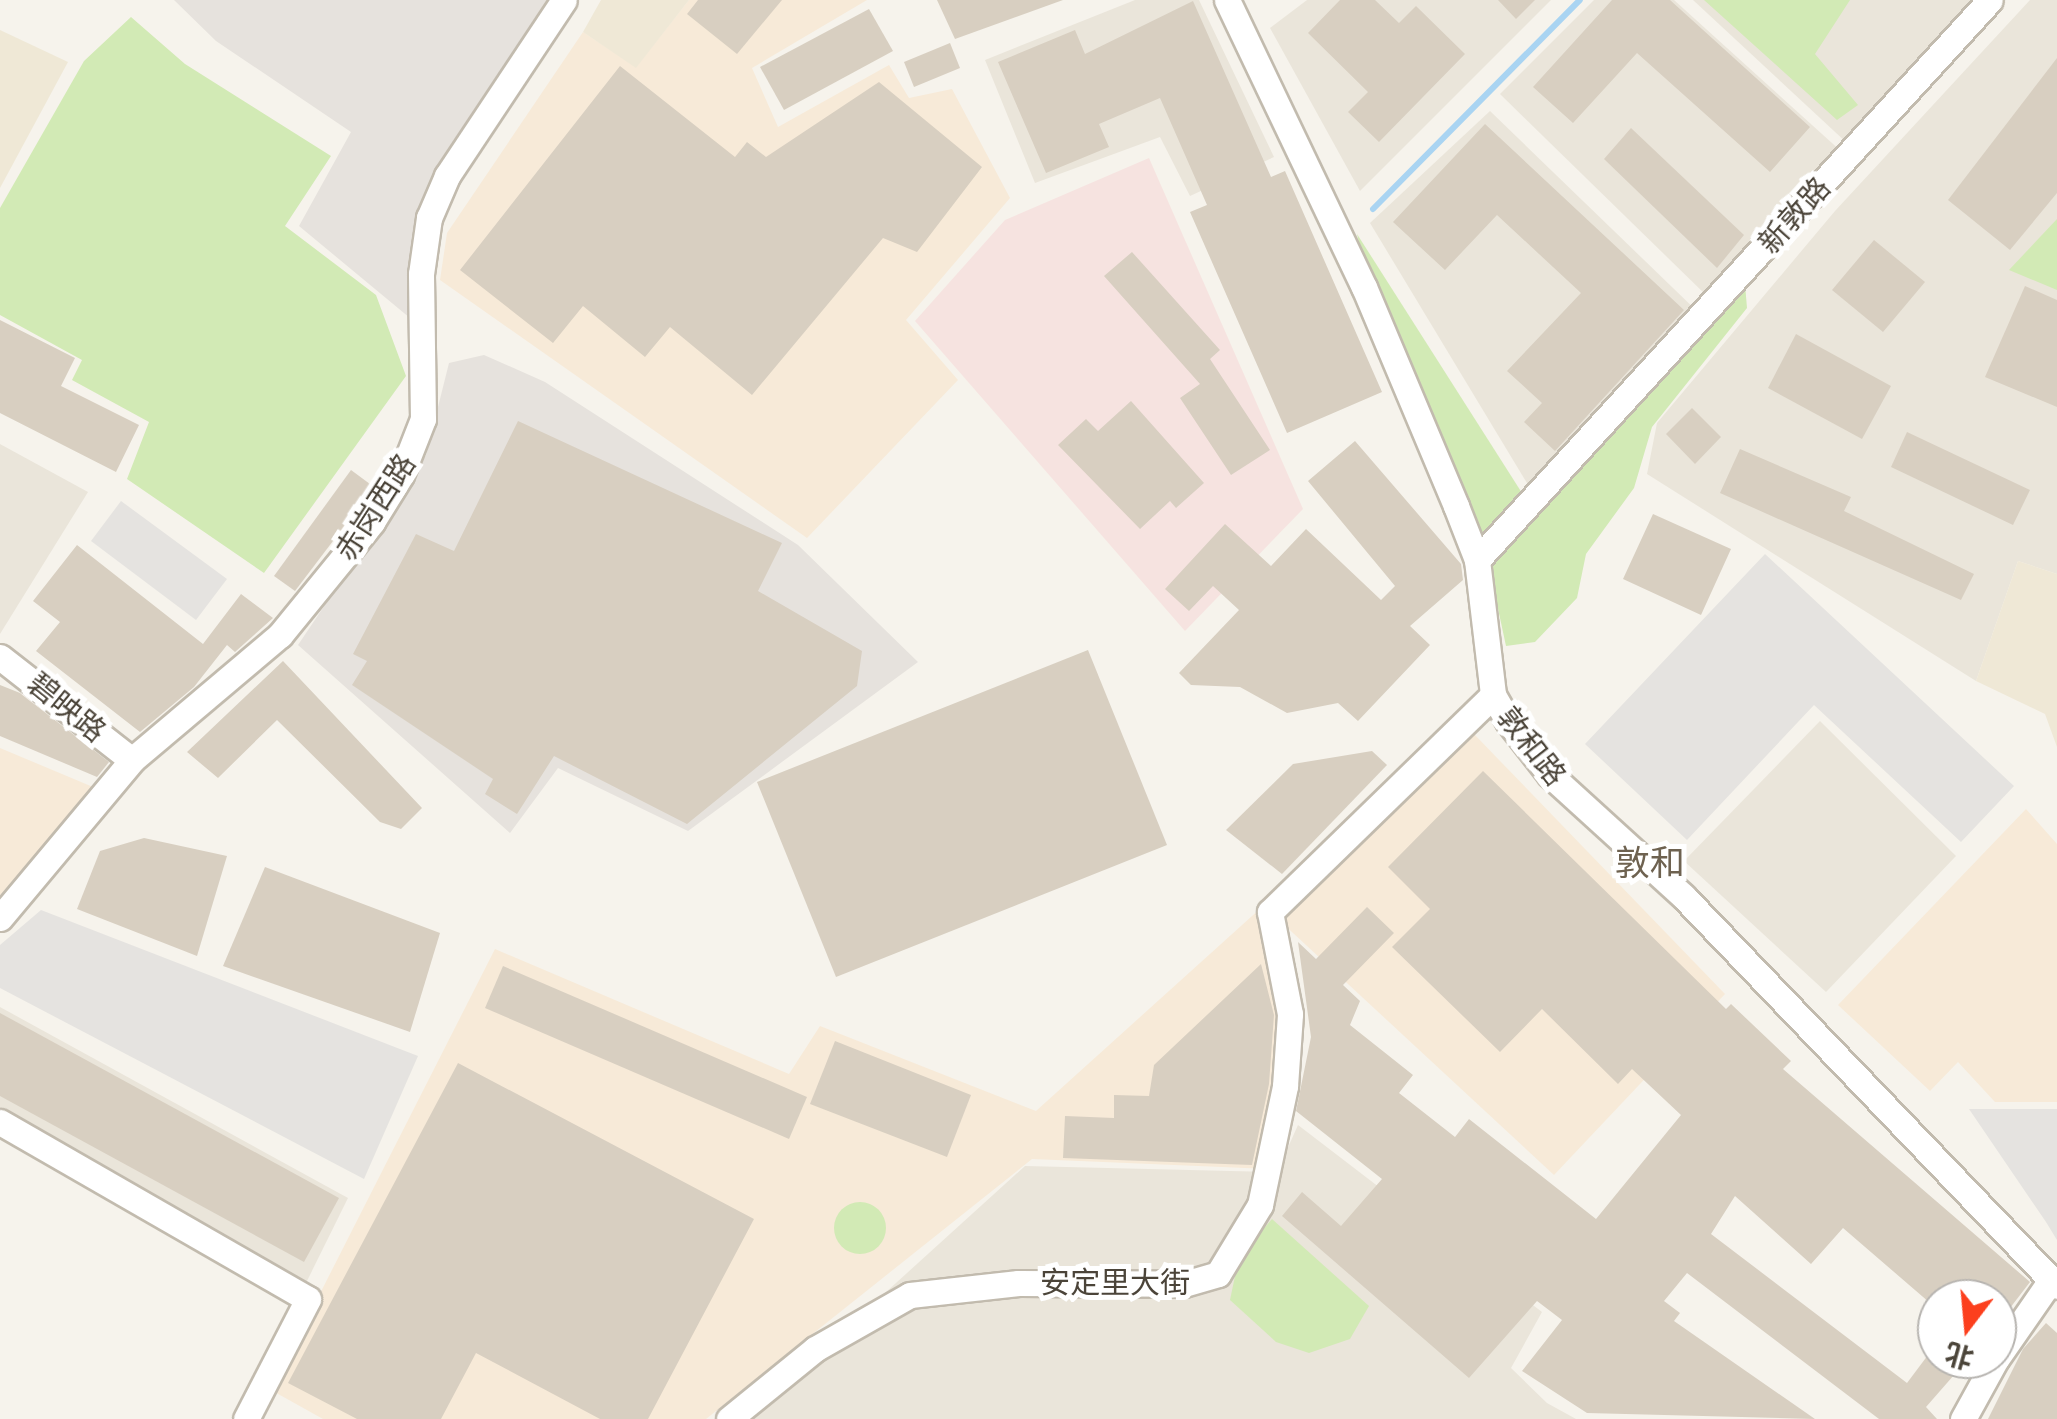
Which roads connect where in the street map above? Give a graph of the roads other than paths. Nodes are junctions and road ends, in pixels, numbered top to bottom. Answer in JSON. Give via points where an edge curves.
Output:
{"nodes":[{"id":1,"x":564,"y":0,"type":"edge"},
{"id":2,"x":1227,"y":0,"type":"edge"},
{"id":3,"x":1990,"y":0,"type":"edge"},
{"id":4,"x":1477,"y":560,"type":"junction"},
{"id":5,"x":0,"y":658,"type":"edge"},
{"id":6,"x":1493,"y":695,"type":"junction"},
{"id":7,"x":132,"y":760,"type":"junction"},
{"id":8,"x":0,"y":918,"type":"edge"},
{"id":9,"x":0,"y":1122,"type":"edge"},
{"id":10,"x":2054,"y":1283,"type":"edge"},
{"id":11,"x":2017,"y":1332,"type":"edge"},
{"id":12,"x":1985,"y":1379,"type":"edge"},
{"id":13,"x":246,"y":1419,"type":"edge"},
{"id":14,"x":729,"y":1419,"type":"edge"},
{"id":15,"x":1962,"y":1419,"type":"edge"}],
"edges":[{"from":1,"to":7,"type":"street","name":"赤岗西路","via":[[446,176],[429,218],[421,274],[423,419],[401,475],[372,522],[280,635]]},
{"from":2,"to":4,"type":"street","name":"敦和路","via":[[1364,287]]},
{"from":3,"to":4,"type":"street","name":"新敦路"},
{"from":4,"to":6,"type":"street","name":"敦和路"},
{"from":5,"to":7,"type":"street","name":"碧映路"},
{"from":6,"to":10,"type":"street","name":"敦和路","via":[[1550,775],[1683,896]]},
{"from":6,"to":14,"type":"street","name":"安定里大街","via":[[1270,912],[1290,1014],[1285,1086],[1260,1205],[1218,1274],[1184,1284],[1018,1282],[930,1290],[870,1312]]},
{"from":7,"to":8,"type":"street","name":"赤岗西路"},
{"from":9,"to":13,"type":"street","via":[[308,1299]]},
{"from":10,"to":11,"type":"street"},
{"from":12,"to":15,"type":"street"}]}
